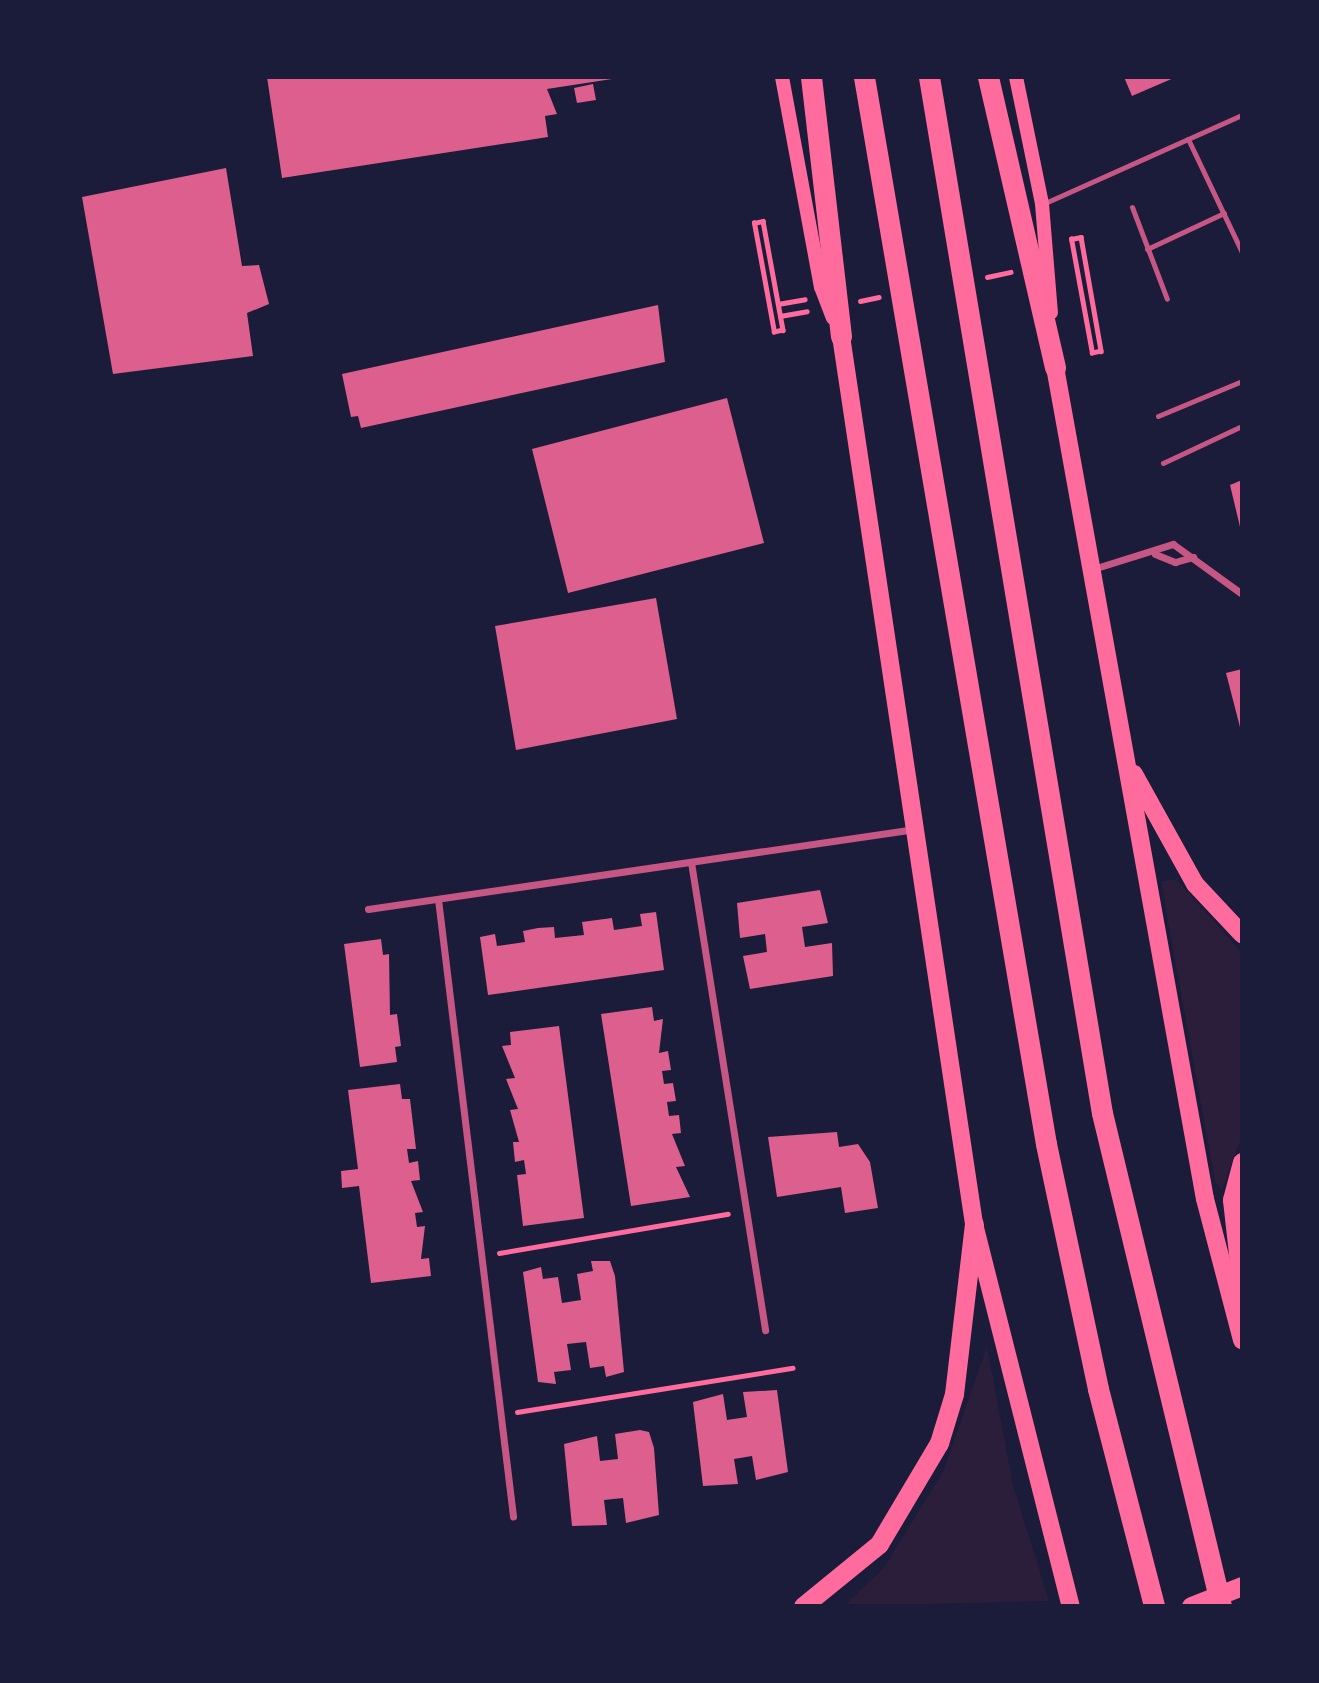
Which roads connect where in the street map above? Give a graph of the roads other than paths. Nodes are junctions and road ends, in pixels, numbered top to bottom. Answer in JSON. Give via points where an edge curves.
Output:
{"nodes":[{"id":1,"x":782,"y":77,"type":"edge"},
{"id":2,"x":811,"y":77,"type":"edge"},
{"id":3,"x":864,"y":77,"type":"edge"},
{"id":4,"x":929,"y":77,"type":"edge"},
{"id":5,"x":988,"y":77,"type":"edge"},
{"id":6,"x":1016,"y":77,"type":"edge"},
{"id":7,"x":1242,"y":115,"type":"edge"},
{"id":8,"x":1188,"y":139,"type":"junction"},
{"id":9,"x":1042,"y":204,"type":"junction"},
{"id":10,"x":1132,"y":207,"type":"dead end"},
{"id":11,"x":1224,"y":213,"type":"junction"},
{"id":12,"x":1147,"y":249,"type":"junction"},
{"id":13,"x":1242,"y":252,"type":"edge"},
{"id":14,"x":1167,"y":299,"type":"dead end"},
{"id":15,"x":841,"y":336,"type":"junction"},
{"id":16,"x":1055,"y":367,"type":"junction"},
{"id":17,"x":1242,"y":381,"type":"edge"},
{"id":18,"x":1158,"y":415,"type":"dead end"},
{"id":19,"x":1242,"y":426,"type":"edge"},
{"id":20,"x":1163,"y":463,"type":"dead end"},
{"id":21,"x":1155,"y":554,"type":"junction"},
{"id":22,"x":1194,"y":557,"type":"junction"},
{"id":23,"x":1089,"y":570,"type":"junction"},
{"id":24,"x":1242,"y":594,"type":"edge"},
{"id":25,"x":1126,"y":758,"type":"junction"},
{"id":26,"x":918,"y":829,"type":"junction"},
{"id":27,"x":691,"y":862,"type":"junction"},
{"id":28,"x":438,"y":899,"type":"junction"},
{"id":29,"x":368,"y":909,"type":"dead end"},
{"id":30,"x":1242,"y":934,"type":"edge"},
{"id":31,"x":1242,"y":1162,"type":"edge"},
{"id":32,"x":974,"y":1224,"type":"junction"},
{"id":33,"x":1242,"y":1289,"type":"edge"},
{"id":34,"x":765,"y":1330,"type":"dead end"},
{"id":35,"x":1242,"y":1340,"type":"edge"},
{"id":36,"x":513,"y":1516,"type":"dead end"},
{"id":37,"x":1242,"y":1586,"type":"edge"},
{"id":38,"x":803,"y":1606,"type":"edge"},
{"id":39,"x":1072,"y":1606,"type":"edge"},
{"id":40,"x":1154,"y":1606,"type":"edge"},
{"id":41,"x":1191,"y":1606,"type":"edge"},
{"id":42,"x":1221,"y":1606,"type":"edge"}],
"edges":[{"from":1,"to":15,"type":"main road","via":[[821,287]]},
{"from":2,"to":15,"type":"highway"},
{"from":3,"to":40,"type":"highway","via":[[1046,1144],[1098,1389]]},
{"from":4,"to":42,"type":"highway","via":[[1102,1113]]},
{"from":5,"to":16,"type":"highway"},
{"from":6,"to":9,"type":"main road"},
{"from":7,"to":8,"type":"lane"},
{"from":8,"to":9,"type":"lane"},
{"from":8,"to":11,"type":"lane"},
{"from":9,"to":16,"type":"main road"},
{"from":10,"to":12,"type":"lane"},
{"from":11,"to":12,"type":"lane"},
{"from":11,"to":13,"type":"lane"},
{"from":12,"to":14,"type":"lane"},
{"from":15,"to":26,"type":"main road"},
{"from":16,"to":23,"type":"main road"},
{"from":17,"to":18,"type":"lane"},
{"from":19,"to":20,"type":"lane"},
{"from":21,"to":22,"type":"street","via":[[1175,562]]},
{"from":21,"to":22,"type":"street","via":[[1173,544]]},
{"from":21,"to":23,"type":"street"},
{"from":22,"to":24,"type":"street"},
{"from":23,"to":25,"type":"main road"},
{"from":25,"to":30,"type":"main road","via":[[1195,884]]},
{"from":25,"to":35,"type":"main road","via":[[1205,1199]]},
{"from":26,"to":27,"type":"street"},
{"from":26,"to":32,"type":"main road"},
{"from":27,"to":28,"type":"street"},
{"from":27,"to":34,"type":"street"},
{"from":28,"to":29,"type":"street"},
{"from":28,"to":36,"type":"street"},
{"from":31,"to":33,"type":"highway","via":[[1232,1200]]},
{"from":32,"to":38,"type":"highway","via":[[956,1381],[939,1443],[879,1544]]},
{"from":32,"to":39,"type":"main road"},
{"from":37,"to":41,"type":"highway"}]}
